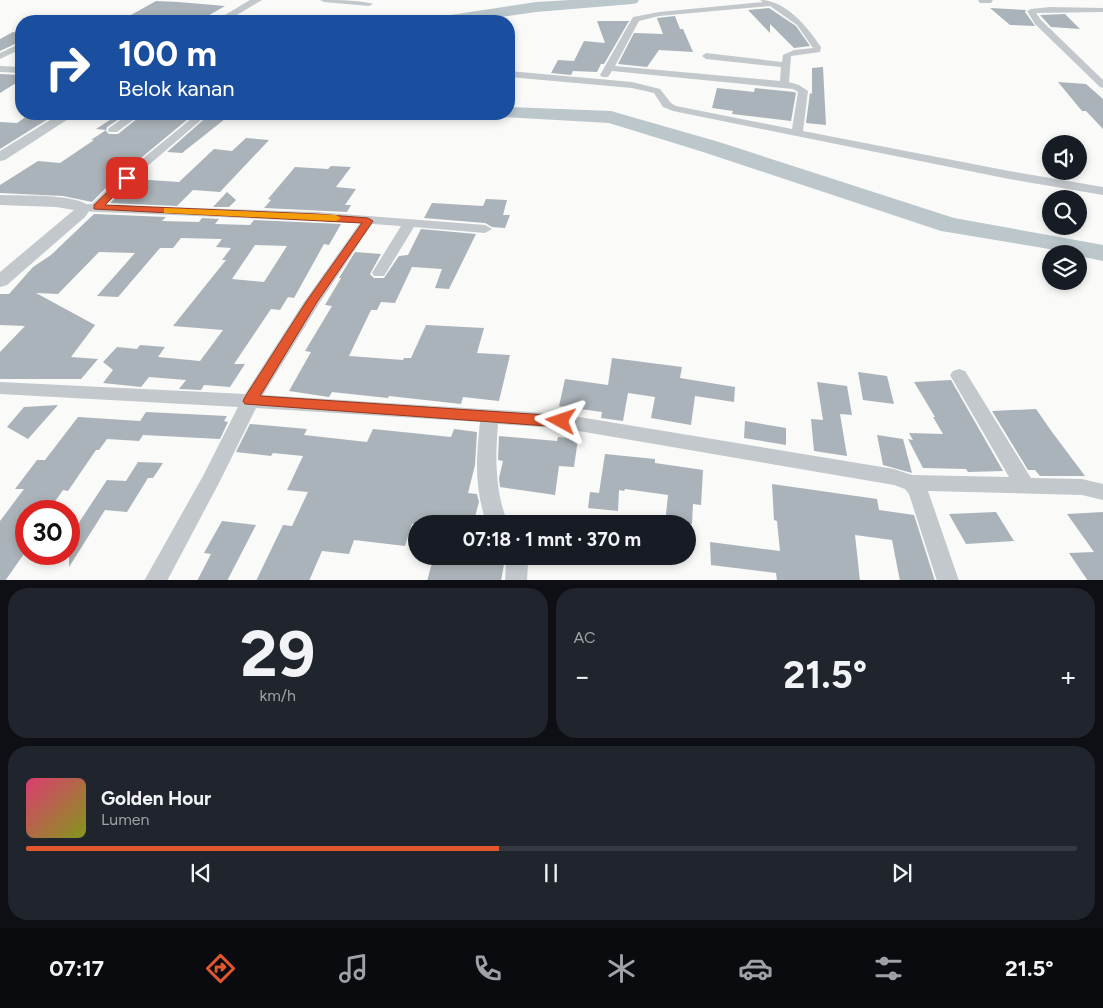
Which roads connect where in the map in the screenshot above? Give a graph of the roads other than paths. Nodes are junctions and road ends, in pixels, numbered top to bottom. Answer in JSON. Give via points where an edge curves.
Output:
{"nodes":[{"id":1,"x":257,"y":0,"type":"edge"},
{"id":2,"x":324,"y":0,"type":"edge"},
{"id":3,"x":768,"y":2,"type":"edge"},
{"id":4,"x":369,"y":4,"type":"dead end"},
{"id":5,"x":1103,"y":10,"type":"edge"},
{"id":6,"x":231,"y":15,"type":"edge"},
{"id":7,"x":15,"y":49,"type":"edge"},
{"id":8,"x":0,"y":56,"type":"edge"},
{"id":9,"x":706,"y":56,"type":"dead end"},
{"id":10,"x":786,"y":65,"type":"junction"},
{"id":11,"x":609,"y":68,"type":"junction"},
{"id":12,"x":0,"y":69,"type":"edge"},
{"id":13,"x":15,"y":70,"type":"edge"},
{"id":14,"x":515,"y":74,"type":"edge"},
{"id":15,"x":602,"y":81,"type":"junction"},
{"id":16,"x":784,"y":84,"type":"junction"},
{"id":17,"x":1103,"y":85,"type":"edge"},
{"id":18,"x":59,"y":120,"type":"edge"},
{"id":19,"x":127,"y":120,"type":"edge"},
{"id":20,"x":196,"y":120,"type":"edge"},
{"id":21,"x":112,"y":130,"type":"dead end"},
{"id":22,"x":797,"y":133,"type":"junction"},
{"id":23,"x":0,"y":157,"type":"edge"},
{"id":24,"x":1103,"y":191,"type":"edge"},
{"id":25,"x":0,"y":200,"type":"edge"},
{"id":26,"x":90,"y":208,"type":"junction"},
{"id":27,"x":368,"y":221,"type":"junction"},
{"id":28,"x":409,"y":224,"type":"junction"},
{"id":29,"x":485,"y":229,"type":"dead end"},
{"id":30,"x":379,"y":272,"type":"dead end"},
{"id":31,"x":0,"y":281,"type":"edge"},
{"id":32,"x":959,"y":375,"type":"dead end"},
{"id":33,"x":0,"y":388,"type":"edge"},
{"id":34,"x":250,"y":401,"type":"junction"},
{"id":35,"x":490,"y":416,"type":"junction"},
{"id":36,"x":912,"y":483,"type":"junction"},
{"id":37,"x":1025,"y":486,"type":"junction"},
{"id":38,"x":1103,"y":492,"type":"edge"},
{"id":39,"x":494,"y":515,"type":"edge"},
{"id":40,"x":517,"y":565,"type":"edge"},
{"id":41,"x":154,"y":580,"type":"edge"},
{"id":42,"x":516,"y":580,"type":"edge"},
{"id":43,"x":948,"y":580,"type":"edge"}],
"edges":[{"from":1,"to":6,"type":"street"},
{"from":2,"to":4,"type":"street"},
{"from":3,"to":10,"type":"street","via":[[800,23],[817,47],[817,50],[790,53]]},
{"from":3,"to":11,"type":"street","via":[[641,17],[634,21]]},
{"from":5,"to":17,"type":"street","via":[[1031,11],[1038,22]]},
{"from":7,"to":8,"type":"street"},
{"from":9,"to":10,"type":"street"},
{"from":10,"to":16,"type":"street"},
{"from":11,"to":15,"type":"street"},
{"from":11,"to":16,"type":"street"},
{"from":12,"to":13,"type":"street"},
{"from":14,"to":15,"type":"street"},
{"from":15,"to":22,"type":"street","via":[[657,91],[673,108]]},
{"from":16,"to":22,"type":"street","via":[[803,91]]},
{"from":18,"to":23,"type":"street"},
{"from":19,"to":21,"type":"street"},
{"from":20,"to":26,"type":"street"},
{"from":22,"to":24,"type":"street"},
{"from":25,"to":26,"type":"street"},
{"from":26,"to":27,"type":"street","via":[[316,216]]},
{"from":26,"to":31,"type":"street"},
{"from":27,"to":28,"type":"street"},
{"from":27,"to":34,"type":"street"},
{"from":28,"to":29,"type":"street"},
{"from":28,"to":30,"type":"street"},
{"from":32,"to":37,"type":"street"},
{"from":33,"to":34,"type":"street"},
{"from":34,"to":35,"type":"street"},
{"from":34,"to":41,"type":"street","via":[[210,481]]},
{"from":35,"to":36,"type":"street","via":[[605,427]]},
{"from":35,"to":39,"type":"street","via":[[485,478],[487,496]]},
{"from":36,"to":37,"type":"street"},
{"from":36,"to":43,"type":"street"},
{"from":37,"to":38,"type":"street","via":[[1082,487]]},
{"from":40,"to":42,"type":"street"}]}
